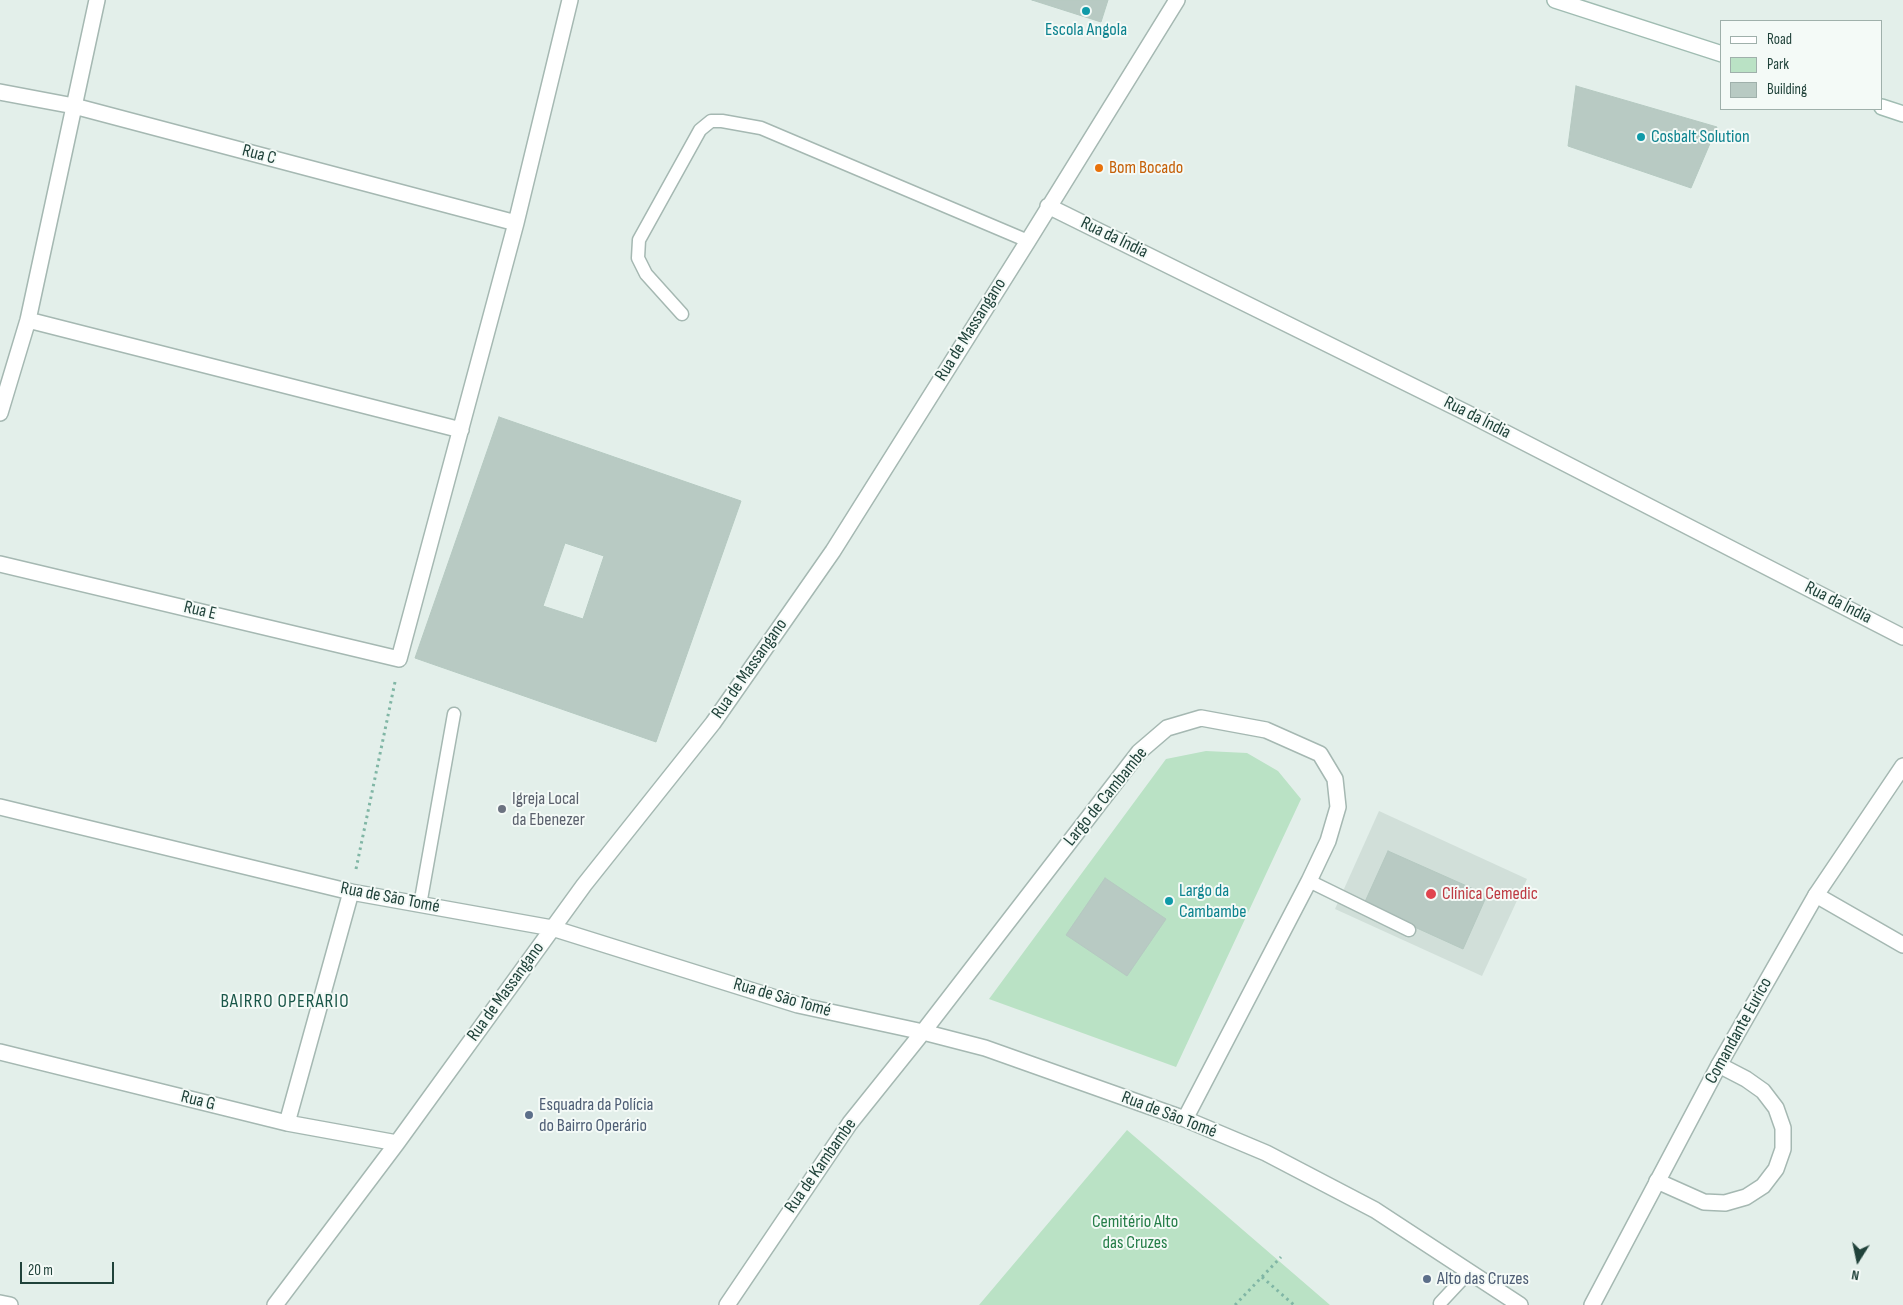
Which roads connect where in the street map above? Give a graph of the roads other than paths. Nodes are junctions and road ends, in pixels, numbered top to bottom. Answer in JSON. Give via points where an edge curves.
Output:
{"nodes":[{"id":1,"x":97,"y":0,"type":"edge"},
{"id":2,"x":570,"y":0,"type":"edge"},
{"id":3,"x":1177,"y":0,"type":"edge"},
{"id":4,"x":1555,"y":0,"type":"edge"},
{"id":5,"x":1720,"y":53,"type":"edge"},
{"id":6,"x":0,"y":92,"type":"edge"},
{"id":7,"x":74,"y":106,"type":"junction"},
{"id":8,"x":1883,"y":107,"type":"edge"},
{"id":9,"x":1903,"y":114,"type":"edge"},
{"id":10,"x":1048,"y":206,"type":"junction"},
{"id":11,"x":516,"y":223,"type":"junction"},
{"id":12,"x":1028,"y":241,"type":"junction"},
{"id":13,"x":682,"y":314,"type":"dead end"},
{"id":14,"x":28,"y":320,"type":"junction"},
{"id":15,"x":5,"y":378,"type":"edge"},
{"id":16,"x":0,"y":413,"type":"edge"},
{"id":17,"x":461,"y":430,"type":"junction"},
{"id":18,"x":0,"y":564,"type":"edge"},
{"id":19,"x":1903,"y":637,"type":"edge"},
{"id":20,"x":454,"y":714,"type":"dead end"},
{"id":21,"x":1903,"y":766,"type":"edge"},
{"id":22,"x":0,"y":807,"type":"edge"},
{"id":23,"x":1310,"y":882,"type":"junction"},
{"id":24,"x":351,"y":892,"type":"junction"},
{"id":25,"x":1816,"y":895,"type":"junction"},
{"id":26,"x":420,"y":904,"type":"junction"},
{"id":27,"x":552,"y":928,"type":"junction"},
{"id":28,"x":1409,"y":930,"type":"dead end"},
{"id":29,"x":1903,"y":945,"type":"edge"},
{"id":30,"x":923,"y":1032,"type":"junction"},
{"id":31,"x":0,"y":1052,"type":"edge"},
{"id":32,"x":1719,"y":1065,"type":"junction"},
{"id":33,"x":1186,"y":1119,"type":"junction"},
{"id":34,"x":287,"y":1123,"type":"junction"},
{"id":35,"x":397,"y":1143,"type":"junction"},
{"id":36,"x":1657,"y":1181,"type":"junction"},
{"id":37,"x":1469,"y":1272,"type":"junction"},
{"id":38,"x":0,"y":1303,"type":"edge"},
{"id":39,"x":1440,"y":1303,"type":"dead end"},
{"id":40,"x":10,"y":1305,"type":"edge"},
{"id":41,"x":275,"y":1305,"type":"edge"},
{"id":42,"x":727,"y":1305,"type":"edge"},
{"id":43,"x":1520,"y":1305,"type":"edge"},
{"id":44,"x":1592,"y":1305,"type":"edge"}],
"edges":[{"from":1,"to":7,"type":"street"},
{"from":2,"to":11,"type":"street"},
{"from":3,"to":10,"type":"street","name":"Rua de Massangano"},
{"from":4,"to":5,"type":"street"},
{"from":6,"to":7,"type":"street","name":"Rua C"},
{"from":7,"to":11,"type":"street","name":"Rua C"},
{"from":7,"to":14,"type":"street"},
{"from":8,"to":9,"type":"street"},
{"from":10,"to":12,"type":"street","name":"Rua de Massangano"},
{"from":10,"to":19,"type":"street","name":"Rua da Índia","via":[[1467,413]]},
{"from":11,"to":17,"type":"street"},
{"from":12,"to":13,"type":"lane","via":[[761,128],[711,121],[700,130],[639,240],[638,258],[646,274]]},
{"from":12,"to":27,"type":"street","name":"Rua de Massangano","via":[[827,559],[713,723]]},
{"from":14,"to":15,"type":"street"},
{"from":14,"to":17,"type":"street"},
{"from":15,"to":16,"type":"street"},
{"from":17,"to":18,"type":"street","name":"Rua E","via":[[400,659]]},
{"from":20,"to":26,"type":"lane"},
{"from":21,"to":25,"type":"street","name":"Comandante Eurico"},
{"from":22,"to":24,"type":"street","name":"Rua de São Tomé"},
{"from":23,"to":28,"type":"lane"},
{"from":23,"to":30,"type":"street","name":"Largo de Cambambe","via":[[1328,841],[1338,807],[1336,779],[1320,754],[1266,730],[1202,718],[1166,728],[1139,752]]},
{"from":23,"to":33,"type":"street","name":"Largo de Cambambe"},
{"from":24,"to":26,"type":"street","name":"Rua de São Tomé"},
{"from":24,"to":34,"type":"street"},
{"from":25,"to":29,"type":"street"},
{"from":25,"to":32,"type":"street","name":"Comandante Eurico"},
{"from":26,"to":27,"type":"street","name":"Rua de São Tomé"},
{"from":27,"to":30,"type":"street","name":"Rua de São Tomé","via":[[798,1005]]},
{"from":27,"to":35,"type":"street","name":"Rua de Massangano"},
{"from":30,"to":33,"type":"street","name":"Rua de São Tomé","via":[[985,1048]]},
{"from":30,"to":42,"type":"street","name":"Rua de Kambambe","via":[[850,1123]]},
{"from":31,"to":34,"type":"street","name":"Rua G"},
{"from":32,"to":36,"type":"street","name":"Comandante Eurico"},
{"from":32,"to":36,"type":"street","via":[[1764,1091],[1776,1108],[1783,1128],[1783,1149],[1776,1169],[1763,1186],[1746,1198],[1725,1203],[1704,1202]]},
{"from":33,"to":37,"type":"street","name":"Rua de São Tomé","via":[[1266,1153],[1375,1210]]},
{"from":34,"to":35,"type":"street","name":"Rua G"},
{"from":35,"to":41,"type":"street","name":"Rua de Massangano"},
{"from":36,"to":44,"type":"street","name":"Comandante Eurico"},
{"from":37,"to":39,"type":"lane"},
{"from":37,"to":43,"type":"street","name":"Rua de São Tomé"},
{"from":38,"to":40,"type":"street"}]}
